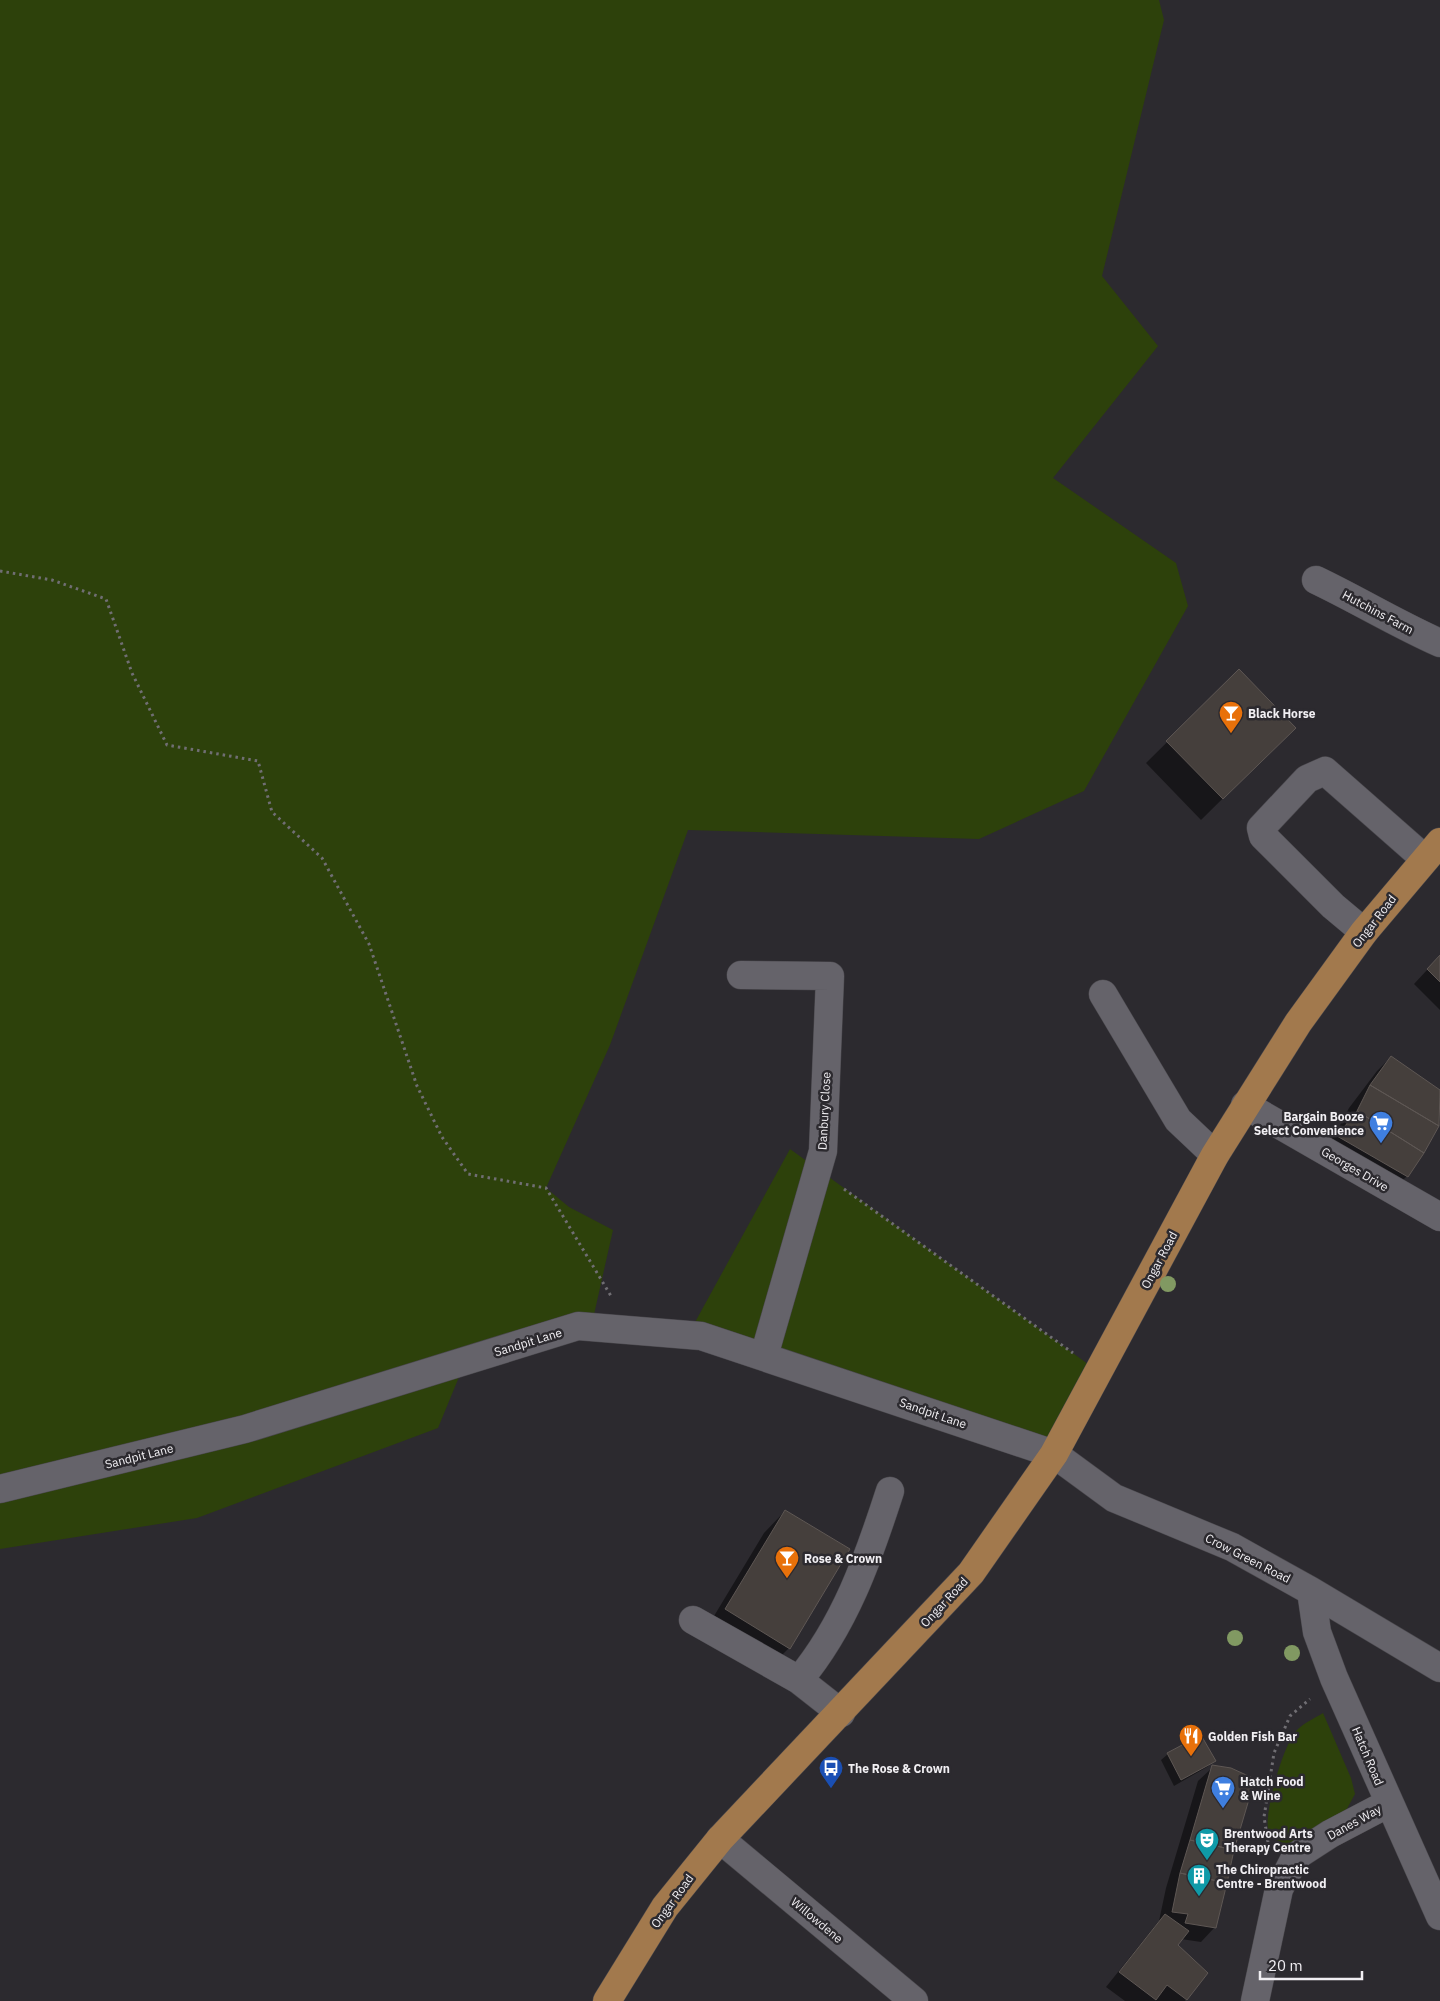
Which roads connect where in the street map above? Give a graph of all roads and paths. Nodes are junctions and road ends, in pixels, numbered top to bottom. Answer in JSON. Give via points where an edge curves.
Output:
{"nodes":[{"id":1,"x":0,"y":571,"type":"edge"},
{"id":2,"x":1316,"y":580,"type":"dead end"},
{"id":3,"x":1440,"y":643,"type":"edge"},
{"id":4,"x":1433,"y":850,"type":"edge"},
{"id":5,"x":1364,"y":932,"type":"junction"},
{"id":6,"x":741,"y":975,"type":"dead end"},
{"id":7,"x":1103,"y":994,"type":"dead end"},
{"id":8,"x":1245,"y":1105,"type":"junction"},
{"id":9,"x":1215,"y":1155,"type":"junction"},
{"id":10,"x":818,"y":1170,"type":"junction"},
{"id":11,"x":1440,"y":1217,"type":"edge"},
{"id":12,"x":632,"y":1330,"type":"junction"},
{"id":13,"x":764,"y":1356,"type":"junction"},
{"id":14,"x":1098,"y":1372,"type":"junction"},
{"id":15,"x":1054,"y":1454,"type":"junction"},
{"id":16,"x":0,"y":1489,"type":"edge"},
{"id":17,"x":890,"y":1491,"type":"dead end"},
{"id":18,"x":1311,"y":1591,"type":"junction"},
{"id":19,"x":693,"y":1620,"type":"dead end"},
{"id":20,"x":1440,"y":1668,"type":"edge"},
{"id":21,"x":1334,"y":1678,"type":"junction"},
{"id":22,"x":799,"y":1680,"type":"junction"},
{"id":23,"x":841,"y":1713,"type":"junction"},
{"id":24,"x":1389,"y":1803,"type":"junction"},
{"id":25,"x":720,"y":1838,"type":"junction"},
{"id":26,"x":1279,"y":1889,"type":"junction"},
{"id":27,"x":1440,"y":1916,"type":"edge"},
{"id":28,"x":607,"y":2001,"type":"edge"},
{"id":29,"x":914,"y":2001,"type":"edge"},
{"id":30,"x":1255,"y":2001,"type":"edge"}],
"edges":[{"from":1,"to":12,"type":"path","via":[[52,580],[106,599],[132,673],[167,745],[258,761],[272,812],[322,858],[369,944],[417,1086],[442,1137],[468,1174],[546,1188]]},
{"from":2,"to":3,"type":"street","name":"Hutchins Farm","via":[[1356,598],[1399,625]]},
{"from":4,"to":5,"type":"main road","name":"Ongar Road"},
{"from":4,"to":5,"type":"street","via":[[1325,771],[1307,779],[1262,828],[1263,836],[1332,906]]},
{"from":5,"to":8,"type":"main road","name":"Ongar Road","via":[[1298,1022]]},
{"from":6,"to":10,"type":"street","name":"Danbury Close","via":[[830,976],[823,1151]]},
{"from":7,"to":9,"type":"street","via":[[1178,1120]]},
{"from":8,"to":9,"type":"main road","name":"Ongar Road"},
{"from":8,"to":11,"type":"street","name":"Georges Drive"},
{"from":9,"to":14,"type":"main road","name":"Ongar Road"},
{"from":10,"to":13,"type":"street","name":"Danbury Close"},
{"from":10,"to":14,"type":"path"},
{"from":12,"to":13,"type":"street","name":"Sandpit Lane","via":[[701,1336]]},
{"from":12,"to":16,"type":"street","name":"Sandpit Lane","via":[[578,1326],[246,1429]]},
{"from":13,"to":15,"type":"street","name":"Sandpit Lane"},
{"from":14,"to":15,"type":"main road","name":"Ongar Road"},
{"from":15,"to":18,"type":"street","name":"Crow Green Road","via":[[1114,1498],[1232,1548]]},
{"from":15,"to":23,"type":"main road","name":"Ongar Road","via":[[971,1573]]},
{"from":17,"to":22,"type":"street","via":[[868,1561],[834,1632]]},
{"from":18,"to":20,"type":"street","name":"Crow Green Road"},
{"from":18,"to":21,"type":"street","name":"Hatch Road","via":[[1317,1632]]},
{"from":19,"to":22,"type":"street"},
{"from":21,"to":24,"type":"street","name":"Hatch Road"},
{"from":21,"to":26,"type":"path","via":[[1290,1716],[1274,1753],[1264,1817]]},
{"from":22,"to":23,"type":"street"},
{"from":23,"to":25,"type":"main road","name":"Ongar Road"},
{"from":24,"to":26,"type":"street","name":"Danes Way","via":[[1296,1856]]},
{"from":24,"to":27,"type":"street","name":"Hatch Road"},
{"from":25,"to":28,"type":"main road","name":"Ongar Road","via":[[665,1907]]},
{"from":25,"to":29,"type":"street","name":"Willowdene"},
{"from":26,"to":30,"type":"street","name":"Danes Way"}]}
